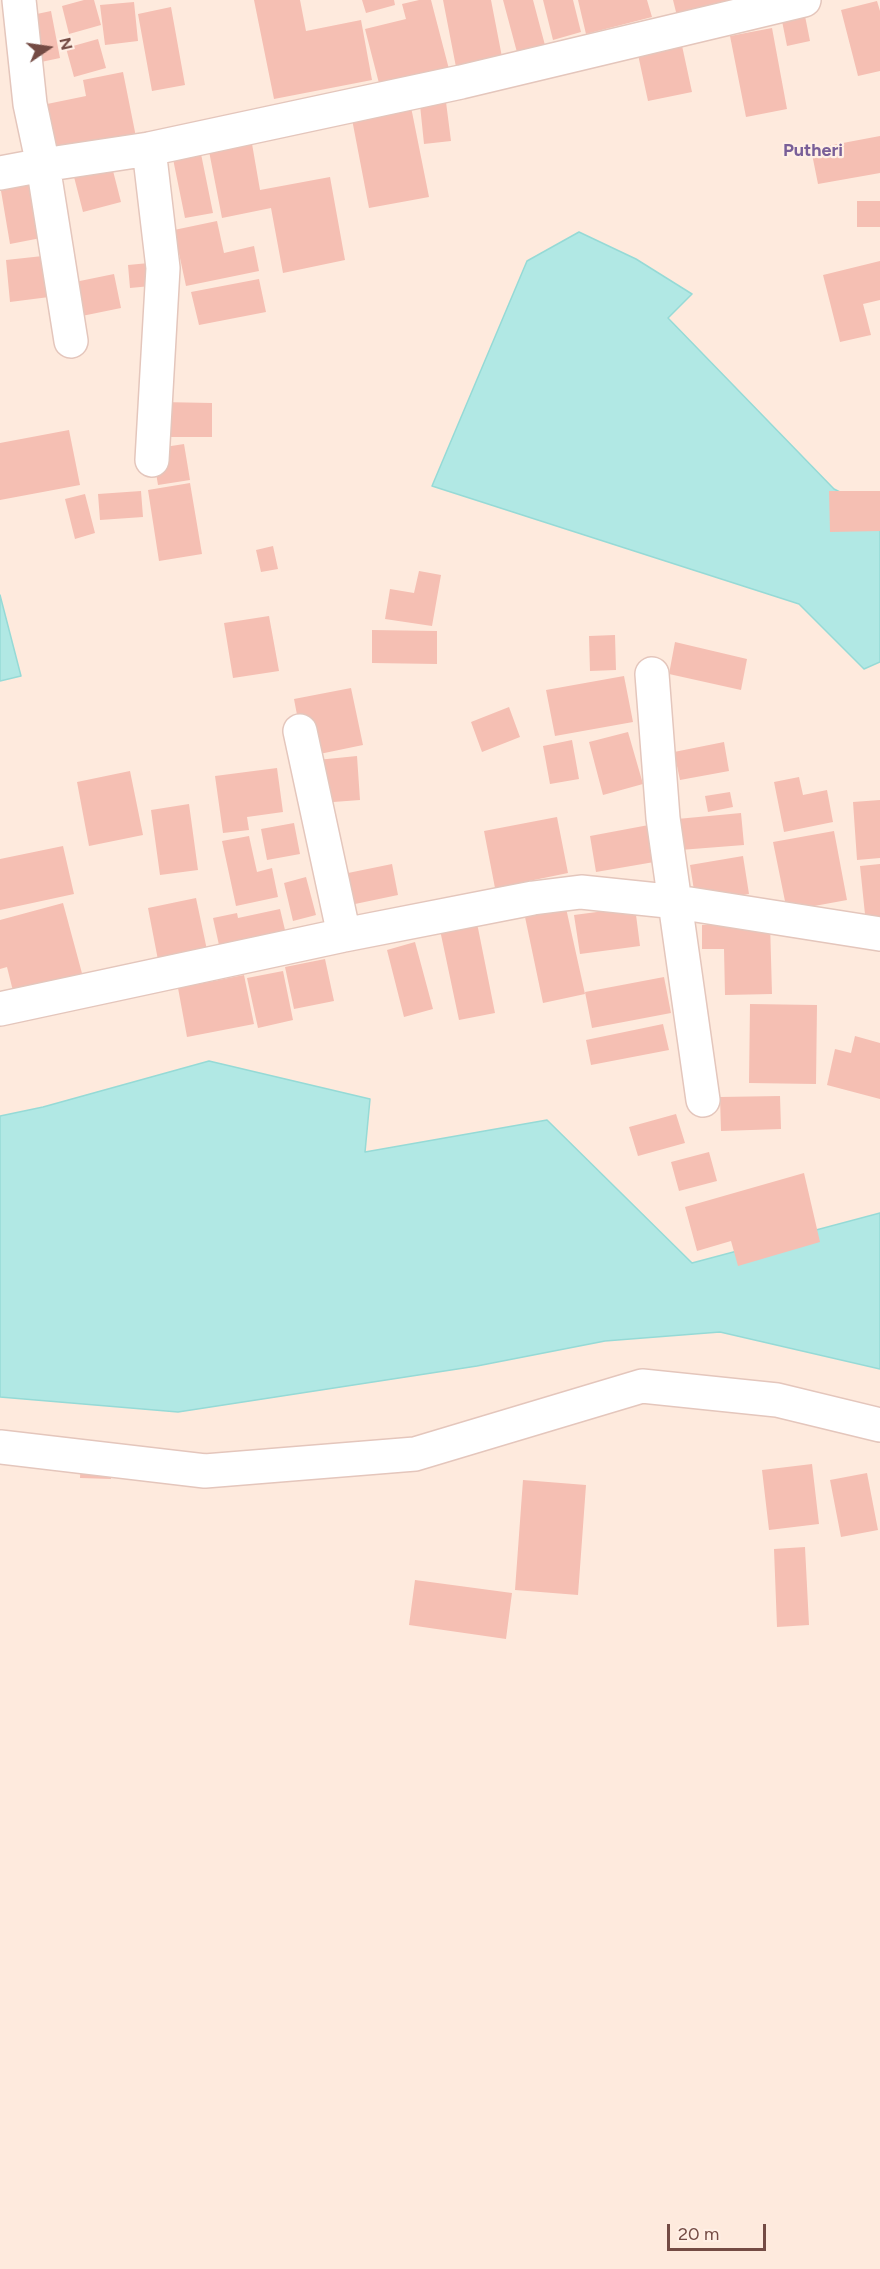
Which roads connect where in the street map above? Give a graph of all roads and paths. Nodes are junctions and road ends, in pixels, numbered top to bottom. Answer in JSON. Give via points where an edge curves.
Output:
{"nodes":[{"id":1,"x":19,"y":0,"type":"edge"},
{"id":2,"x":804,"y":0,"type":"edge"},
{"id":3,"x":149,"y":149,"type":"junction"},
{"id":4,"x":43,"y":165,"type":"junction"},
{"id":5,"x":0,"y":173,"type":"edge"},
{"id":6,"x":71,"y":341,"type":"dead end"},
{"id":7,"x":152,"y":460,"type":"dead end"},
{"id":8,"x":652,"y":674,"type":"dead end"},
{"id":9,"x":300,"y":731,"type":"dead end"},
{"id":10,"x":677,"y":902,"type":"junction"},
{"id":11,"x":880,"y":934,"type":"edge"},
{"id":12,"x":344,"y":935,"type":"junction"},
{"id":13,"x":0,"y":1009,"type":"edge"},
{"id":14,"x":703,"y":1100,"type":"dead end"},
{"id":15,"x":880,"y":1425,"type":"edge"},
{"id":16,"x":0,"y":1447,"type":"edge"}],
"edges":[{"from":1,"to":4,"type":"street","via":[[30,104]]},
{"from":2,"to":3,"type":"street","via":[[461,82]]},
{"from":3,"to":4,"type":"street"},
{"from":3,"to":7,"type":"street","via":[[163,268]]},
{"from":4,"to":5,"type":"street"},
{"from":4,"to":6,"type":"street"},
{"from":8,"to":10,"type":"street","via":[[663,818]]},
{"from":9,"to":12,"type":"street"},
{"from":10,"to":11,"type":"street"},
{"from":10,"to":12,"type":"street","via":[[581,892]]},
{"from":10,"to":14,"type":"street"},
{"from":12,"to":13,"type":"street"},
{"from":15,"to":16,"type":"street","via":[[777,1401],[642,1386],[415,1454],[205,1471]]}]}
